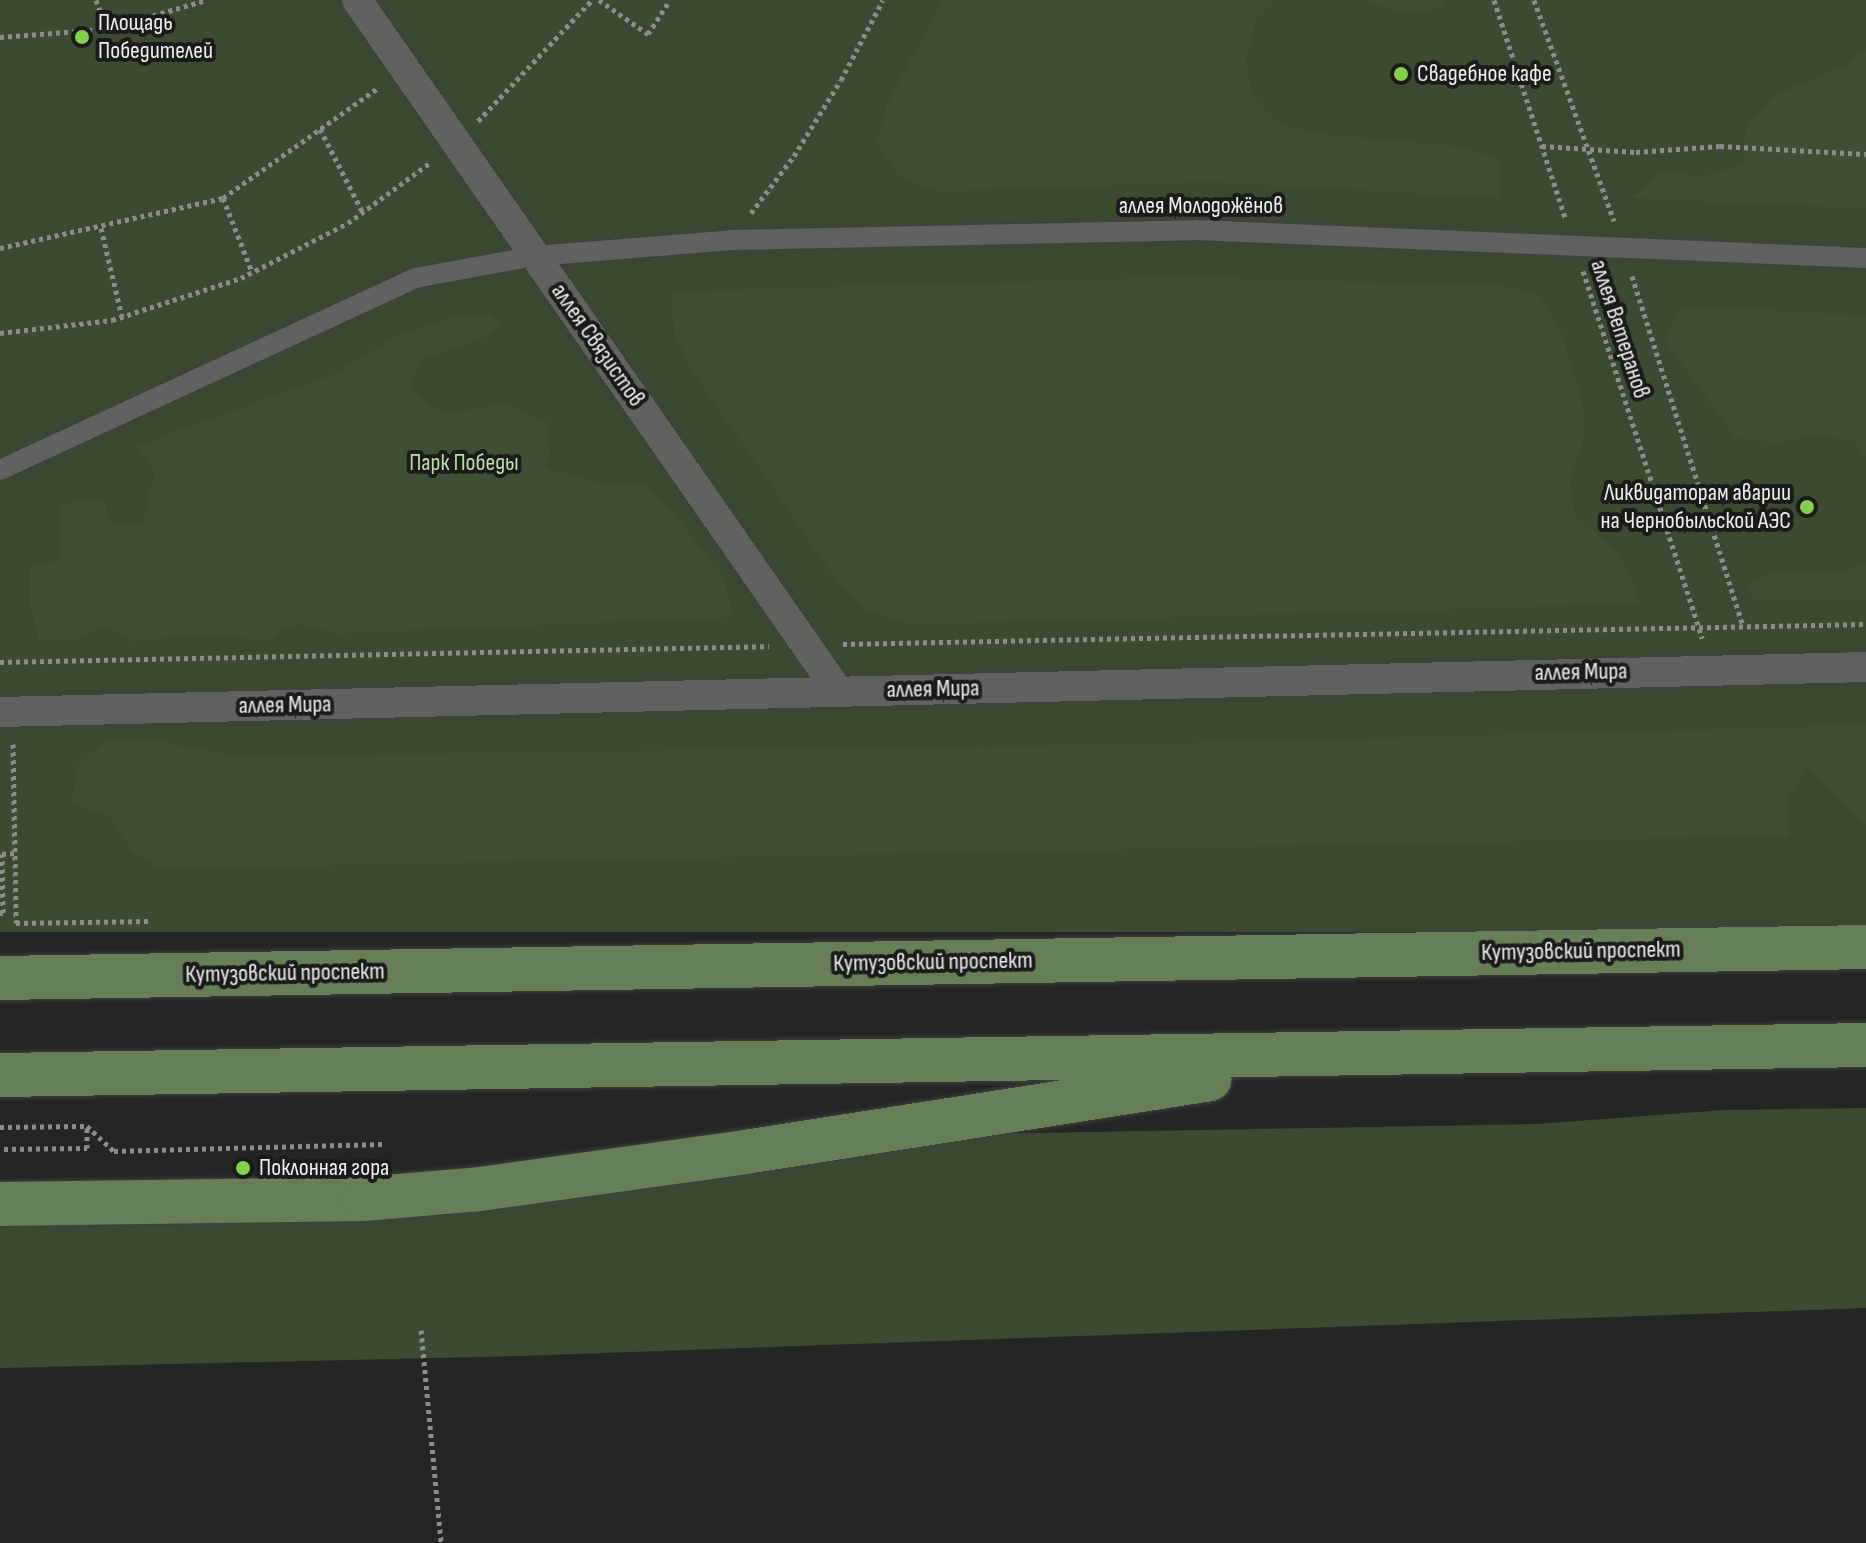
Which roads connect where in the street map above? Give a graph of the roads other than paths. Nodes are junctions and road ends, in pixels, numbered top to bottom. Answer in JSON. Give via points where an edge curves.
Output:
{"nodes":[{"id":1,"x":357,"y":0,"type":"edge"},
{"id":2,"x":535,"y":256,"type":"junction"},
{"id":3,"x":1866,"y":258,"type":"edge"},
{"id":4,"x":0,"y":470,"type":"edge"},
{"id":5,"x":1866,"y":667,"type":"edge"},
{"id":6,"x":838,"y":691,"type":"junction"},
{"id":7,"x":6,"y":712,"type":"edge"},
{"id":8,"x":1866,"y":947,"type":"edge"},
{"id":9,"x":0,"y":978,"type":"edge"},
{"id":10,"x":1866,"y":1045,"type":"edge"},
{"id":11,"x":1365,"y":1054,"type":"junction"},
{"id":12,"x":0,"y":1075,"type":"edge"},
{"id":13,"x":0,"y":1204,"type":"edge"}],
"edges":[{"from":1,"to":2,"type":"street","name":"аллея Связистов"},
{"from":2,"to":3,"type":"lane","name":"аллея Молодожёнов","via":[[732,240],[1196,230]]},
{"from":2,"to":4,"type":"lane","name":"аллея Молодожёнов","via":[[415,278]]},
{"from":2,"to":6,"type":"street","name":"аллея Связистов"},
{"from":5,"to":6,"type":"street","name":"аллея Мира"},
{"from":6,"to":7,"type":"street","name":"аллея Мира"},
{"from":8,"to":9,"type":"main road","name":"Кутузовский проспект"},
{"from":10,"to":11,"type":"main road"},
{"from":11,"to":12,"type":"main road"},
{"from":11,"to":13,"type":"main road","via":[[480,1189],[364,1199]]}]}
